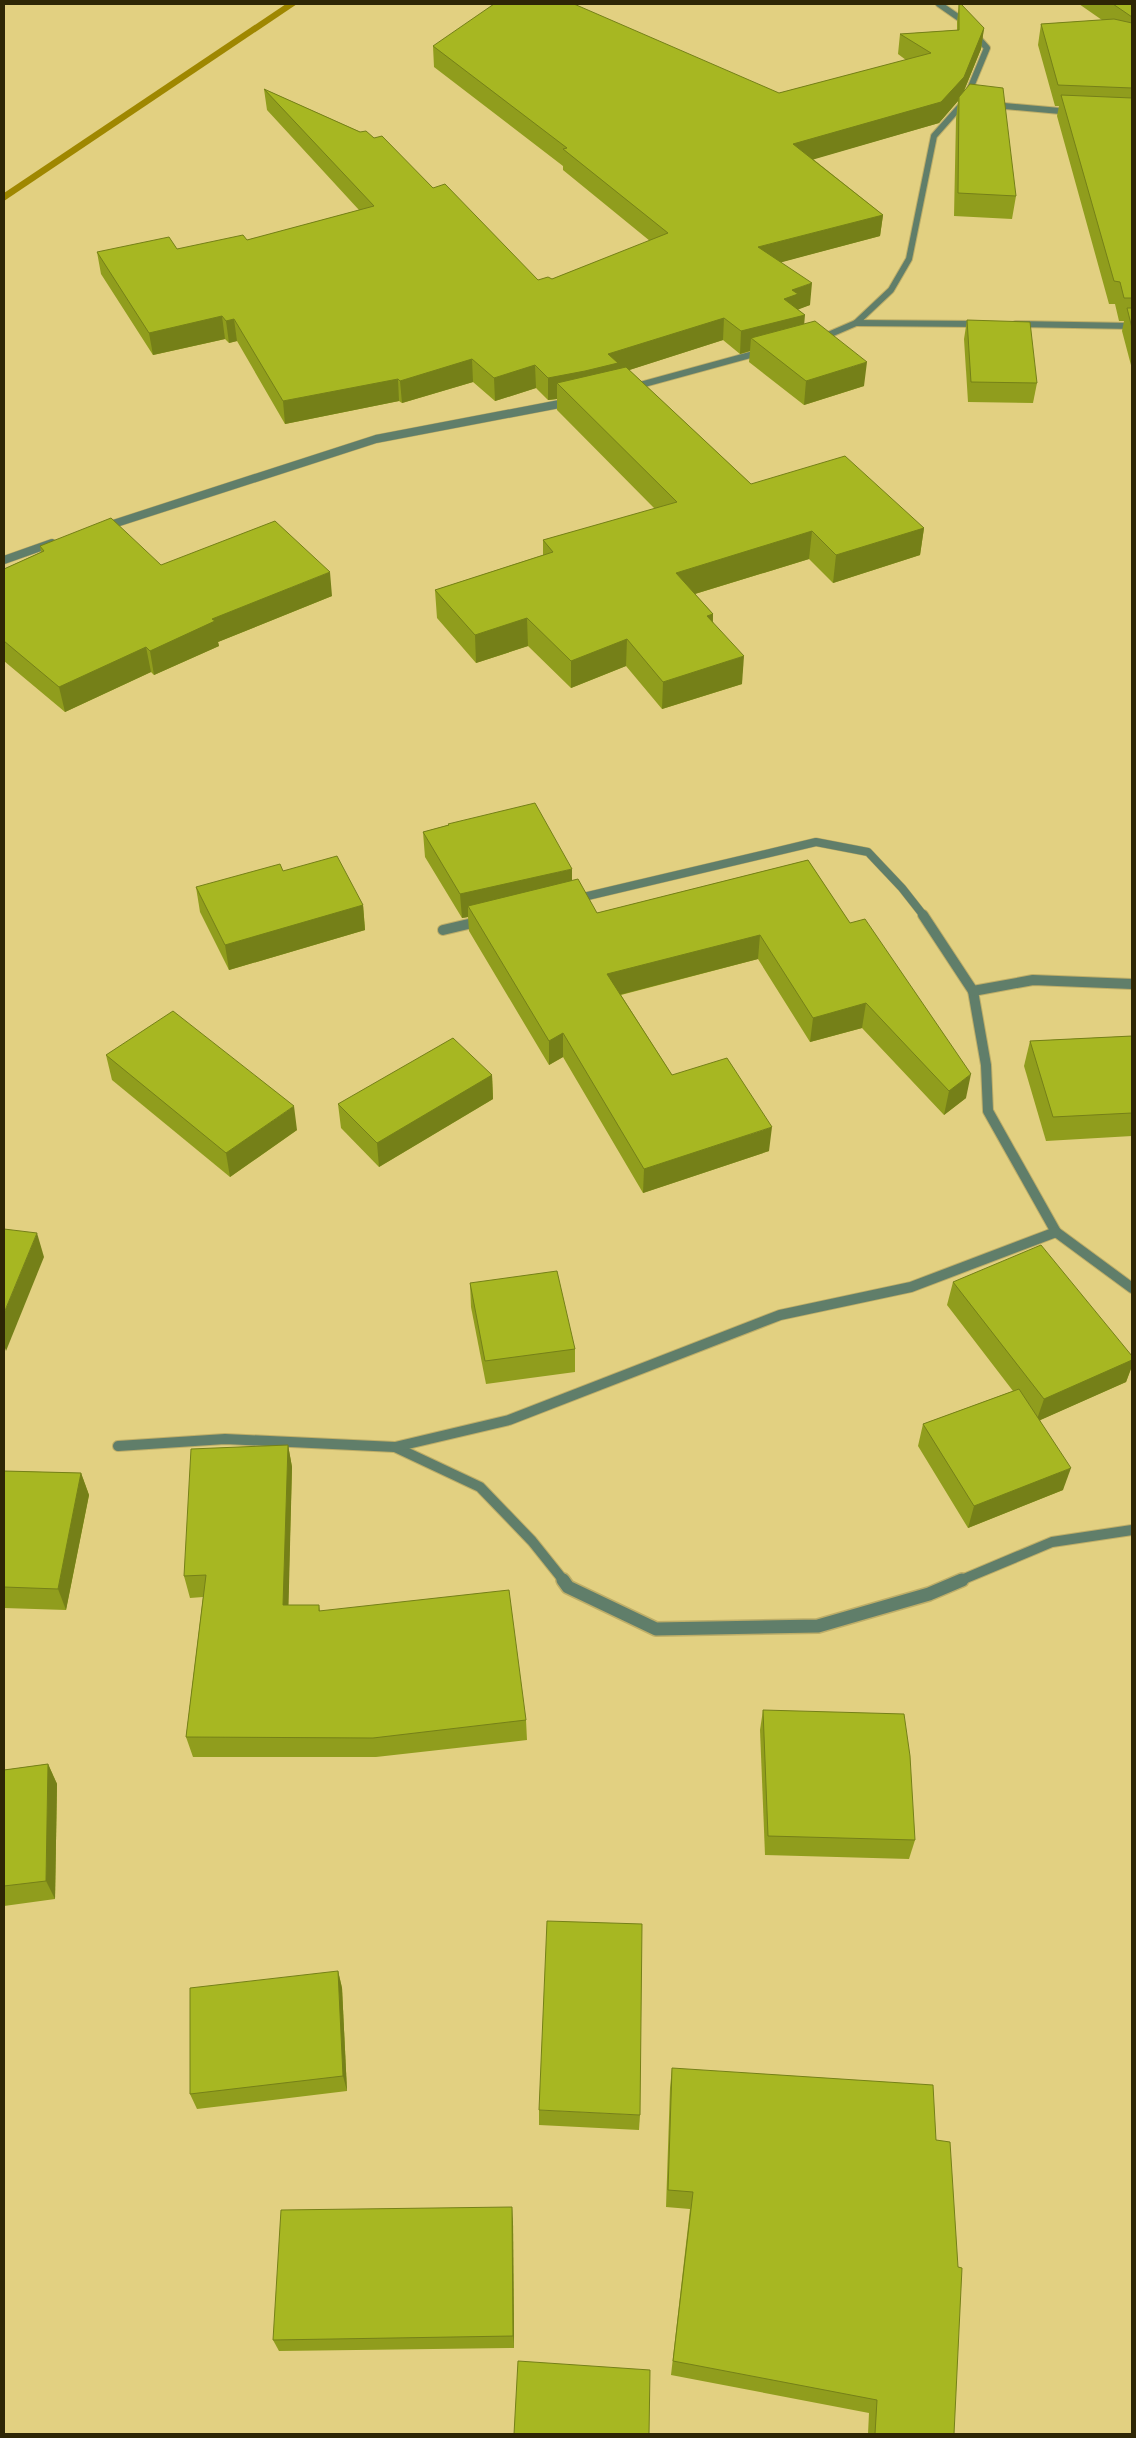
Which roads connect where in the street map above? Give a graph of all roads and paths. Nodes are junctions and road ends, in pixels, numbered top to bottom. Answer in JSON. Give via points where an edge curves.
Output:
{"nodes":[{"id":1,"x":939,"y":4,"type":"edge"},
{"id":2,"x":965,"y":101,"type":"junction"},
{"id":3,"x":975,"y":102,"type":"edge"},
{"id":4,"x":984,"y":104,"type":"edge"},
{"id":5,"x":1078,"y":112,"type":"edge"},
{"id":6,"x":856,"y":323,"type":"junction"},
{"id":7,"x":985,"y":324,"type":"edge"},
{"id":8,"x":1005,"y":324,"type":"edge"},
{"id":9,"x":1132,"y":326,"type":"edge"},
{"id":10,"x":811,"y":340,"type":"edge"},
{"id":11,"x":772,"y":350,"type":"edge"},
{"id":12,"x":627,"y":388,"type":"edge"},
{"id":13,"x":580,"y":400,"type":"edge"},
{"id":14,"x":95,"y":530,"type":"edge"},
{"id":15,"x":58,"y":541,"type":"edge"},
{"id":16,"x":4,"y":560,"type":"edge"},
{"id":17,"x":568,"y":901,"type":"edge"},
{"id":18,"x":491,"y":919,"type":"edge"},
{"id":19,"x":443,"y":930,"type":"dead end"},
{"id":20,"x":1132,"y":984,"type":"edge"},
{"id":21,"x":973,"y":991,"type":"junction"},
{"id":22,"x":1056,"y":1232,"type":"junction"},
{"id":23,"x":1132,"y":1288,"type":"edge"},
{"id":24,"x":118,"y":1446,"type":"dead end"},
{"id":25,"x":395,"y":1448,"type":"junction"},
{"id":26,"x":1132,"y":1530,"type":"edge"}],
"edges":[{"from":1,"to":2,"type":"street","via":[[962,20],[988,48]]},
{"from":2,"to":3,"type":"street"},
{"from":2,"to":6,"type":"street","via":[[934,136],[909,259],[891,290]]},
{"from":4,"to":5,"type":"street"},
{"from":6,"to":7,"type":"street"},
{"from":6,"to":10,"type":"street"},
{"from":8,"to":9,"type":"street"},
{"from":11,"to":12,"type":"street"},
{"from":13,"to":14,"type":"street","via":[[376,440]]},
{"from":15,"to":16,"type":"street"},
{"from":17,"to":21,"type":"street","via":[[816,842],[868,852],[902,888],[934,930]]},
{"from":18,"to":19,"type":"street"},
{"from":20,"to":21,"type":"street","via":[[1033,980]]},
{"from":21,"to":22,"type":"street","via":[[986,1065],[988,1111]]},
{"from":22,"to":23,"type":"street"},
{"from":22,"to":25,"type":"street","via":[[911,1287],[780,1315],[509,1420]]},
{"from":24,"to":25,"type":"street","via":[[225,1439]]},
{"from":25,"to":26,"type":"street","via":[[480,1487],[532,1541],[568,1587],[656,1629],[818,1626],[929,1594],[1052,1542]]}]}
